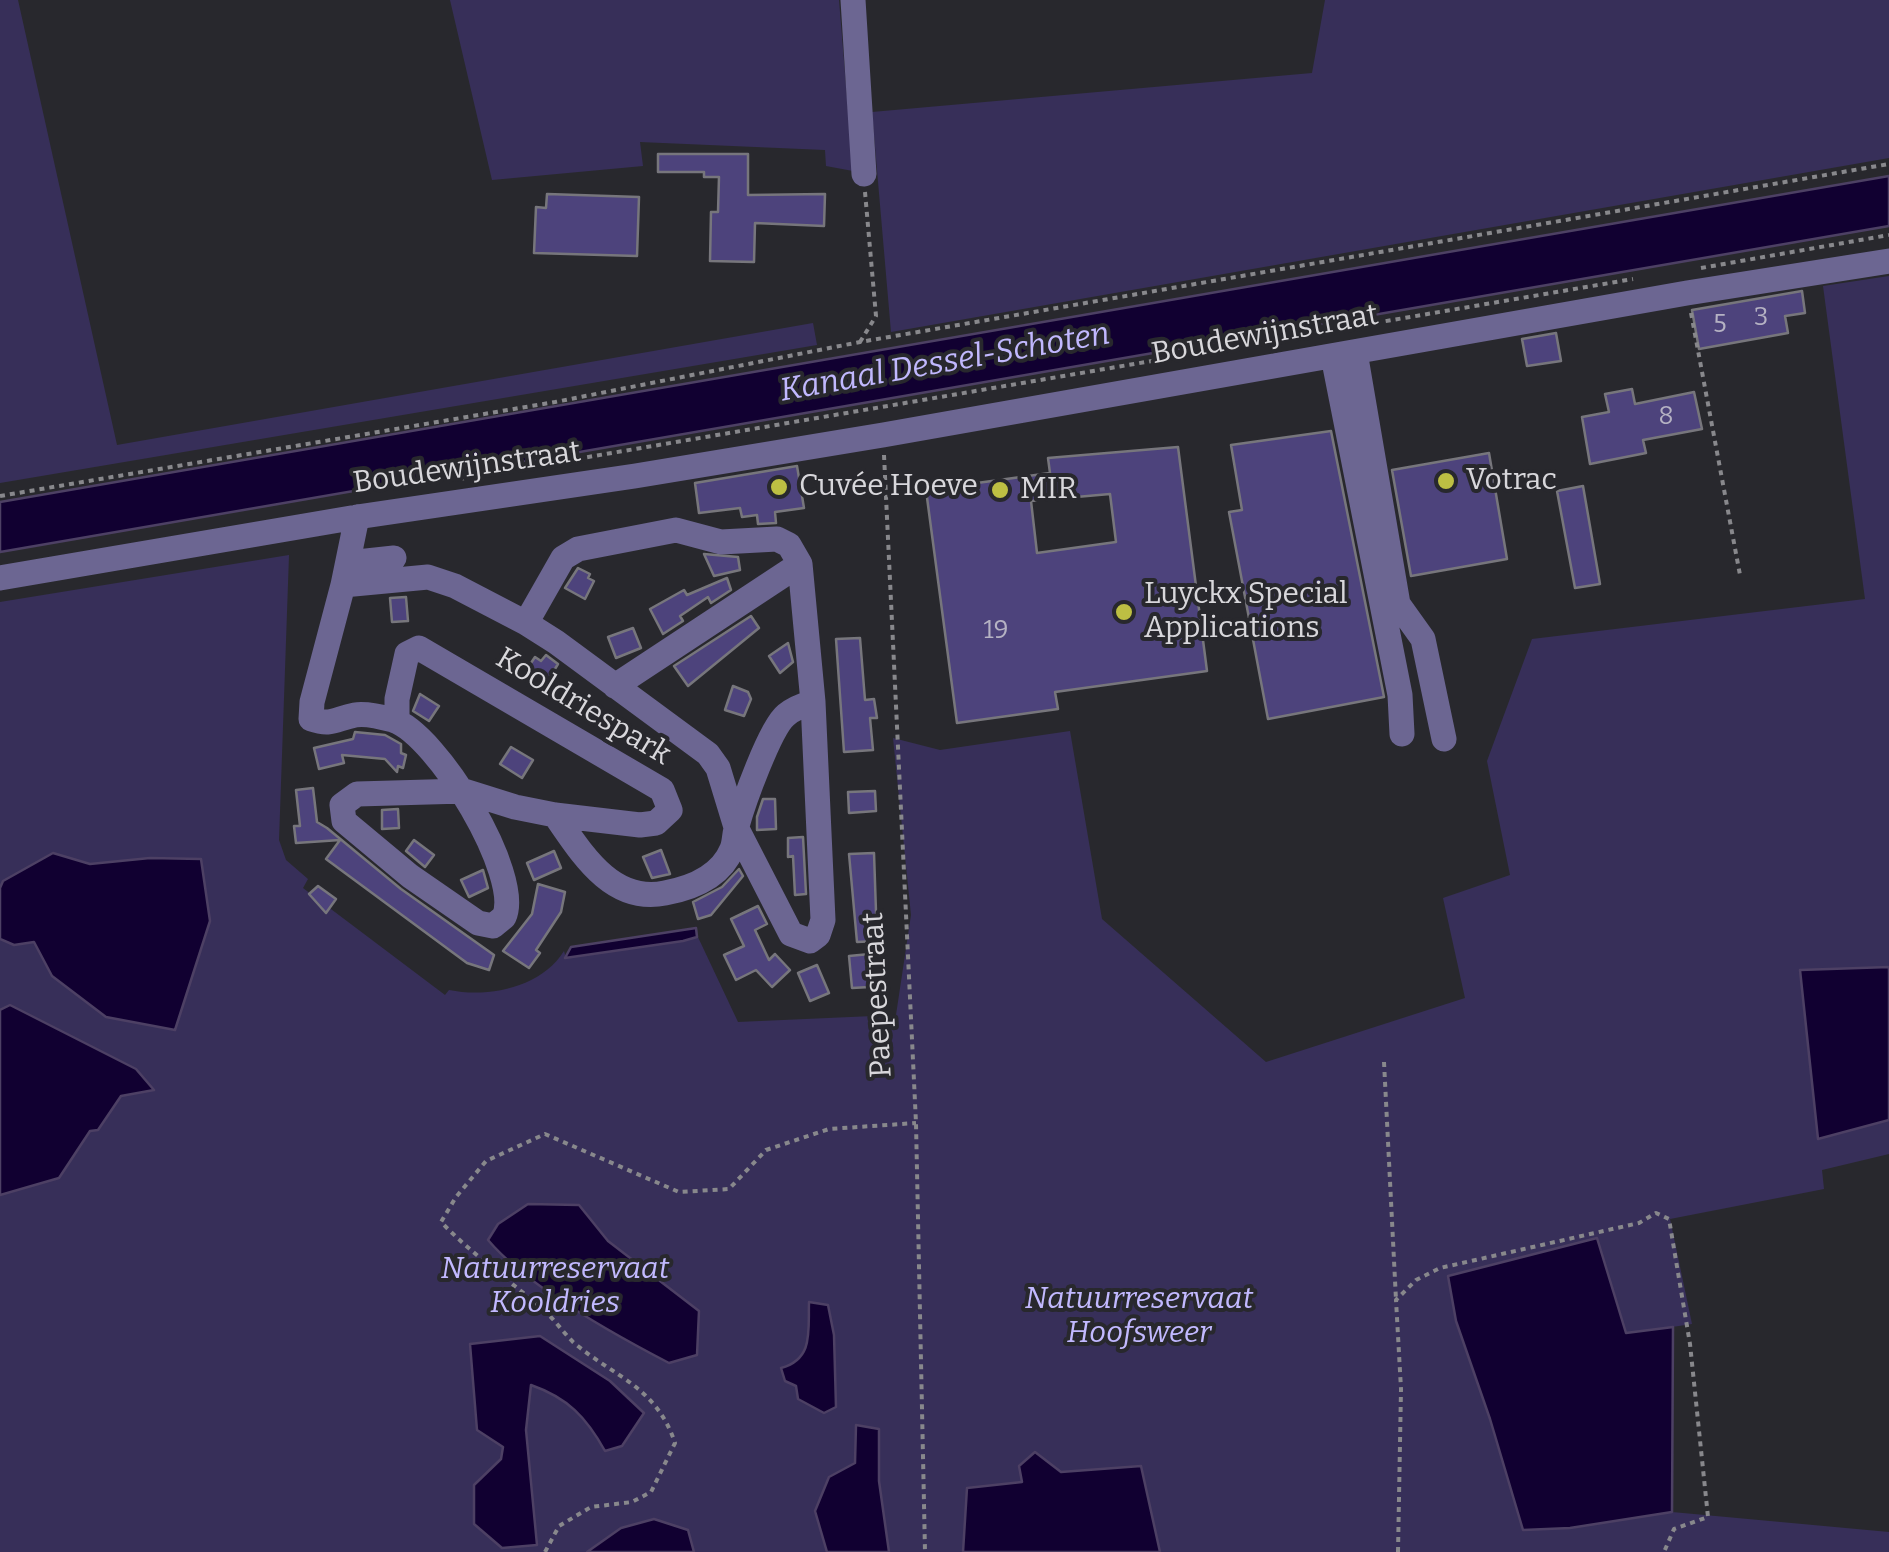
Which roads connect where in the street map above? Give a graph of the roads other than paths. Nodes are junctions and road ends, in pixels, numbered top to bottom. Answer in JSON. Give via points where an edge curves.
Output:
{"nodes":[{"id":1,"x":853,"y":0,"type":"edge"},
{"id":2,"x":864,"y":174,"type":"road end"},
{"id":3,"x":1889,"y":261,"type":"edge"},
{"id":4,"x":1344,"y":354,"type":"junction"},
{"id":5,"x":357,"y":517,"type":"junction"},
{"id":6,"x":394,"y":558,"type":"dead end"},
{"id":7,"x":800,"y":564,"type":"junction"},
{"id":8,"x":346,"y":574,"type":"junction"},
{"id":9,"x":0,"y":578,"type":"edge"},
{"id":10,"x":526,"y":623,"type":"junction"},
{"id":11,"x":616,"y":686,"type":"junction"},
{"id":12,"x":813,"y":702,"type":"junction"},
{"id":13,"x":396,"y":721,"type":"junction"},
{"id":14,"x":1402,"y":734,"type":"dead end"},
{"id":15,"x":1444,"y":739,"type":"dead end"},
{"id":16,"x":464,"y":791,"type":"junction"},
{"id":17,"x":554,"y":815,"type":"junction"},
{"id":18,"x":736,"y":827,"type":"junction"}],
"edges":[{"from":1,"to":2,"type":"street"},
{"from":3,"to":4,"type":"street","name":"Boudewijnstraat","via":[[1690,281]]},
{"from":4,"to":5,"type":"street","name":"Boudewijnstraat","via":[[636,476]]},
{"from":4,"to":14,"type":"street"},
{"from":4,"to":15,"type":"street","via":[[1398,604],[1424,639]]},
{"from":5,"to":8,"type":"street"},
{"from":5,"to":9,"type":"street","name":"Boudewijnstraat"},
{"from":6,"to":8,"type":"street"},
{"from":7,"to":10,"type":"street","name":"Kooldriespark","via":[[777,538],[720,542],[676,530],[578,549],[563,558]]},
{"from":7,"to":11,"type":"street","name":"Kooldriespark"},
{"from":7,"to":12,"type":"street","name":"Kooldriespark"},
{"from":8,"to":10,"type":"street","name":"Kooldriespark","via":[[428,577]]},
{"from":8,"to":13,"type":"street","via":[[311,719],[326,724],[359,714]]},
{"from":10,"to":11,"type":"street","name":"Kooldriespark"},
{"from":11,"to":18,"type":"street","name":"Kooldriespark","via":[[708,754]]},
{"from":12,"to":18,"type":"street","via":[[783,717],[772,734]]},
{"from":12,"to":18,"type":"street","name":"Kooldriespark","via":[[823,920],[810,941],[791,934]]},
{"from":13,"to":16,"type":"street","name":"Kooldriespark","via":[[430,746]]},
{"from":13,"to":17,"type":"street","name":"Kooldriespark","via":[[402,669],[407,654],[420,648],[662,790],[670,810],[656,824]]},
{"from":16,"to":16,"type":"street","name":"Kooldriespark","via":[[509,895],[504,918],[493,926],[478,924],[344,821],[342,805],[357,794]]},
{"from":16,"to":17,"type":"street","name":"Kooldriespark"},
{"from":17,"to":18,"type":"street","via":[[600,876],[656,895],[712,876],[732,850]]}]}
